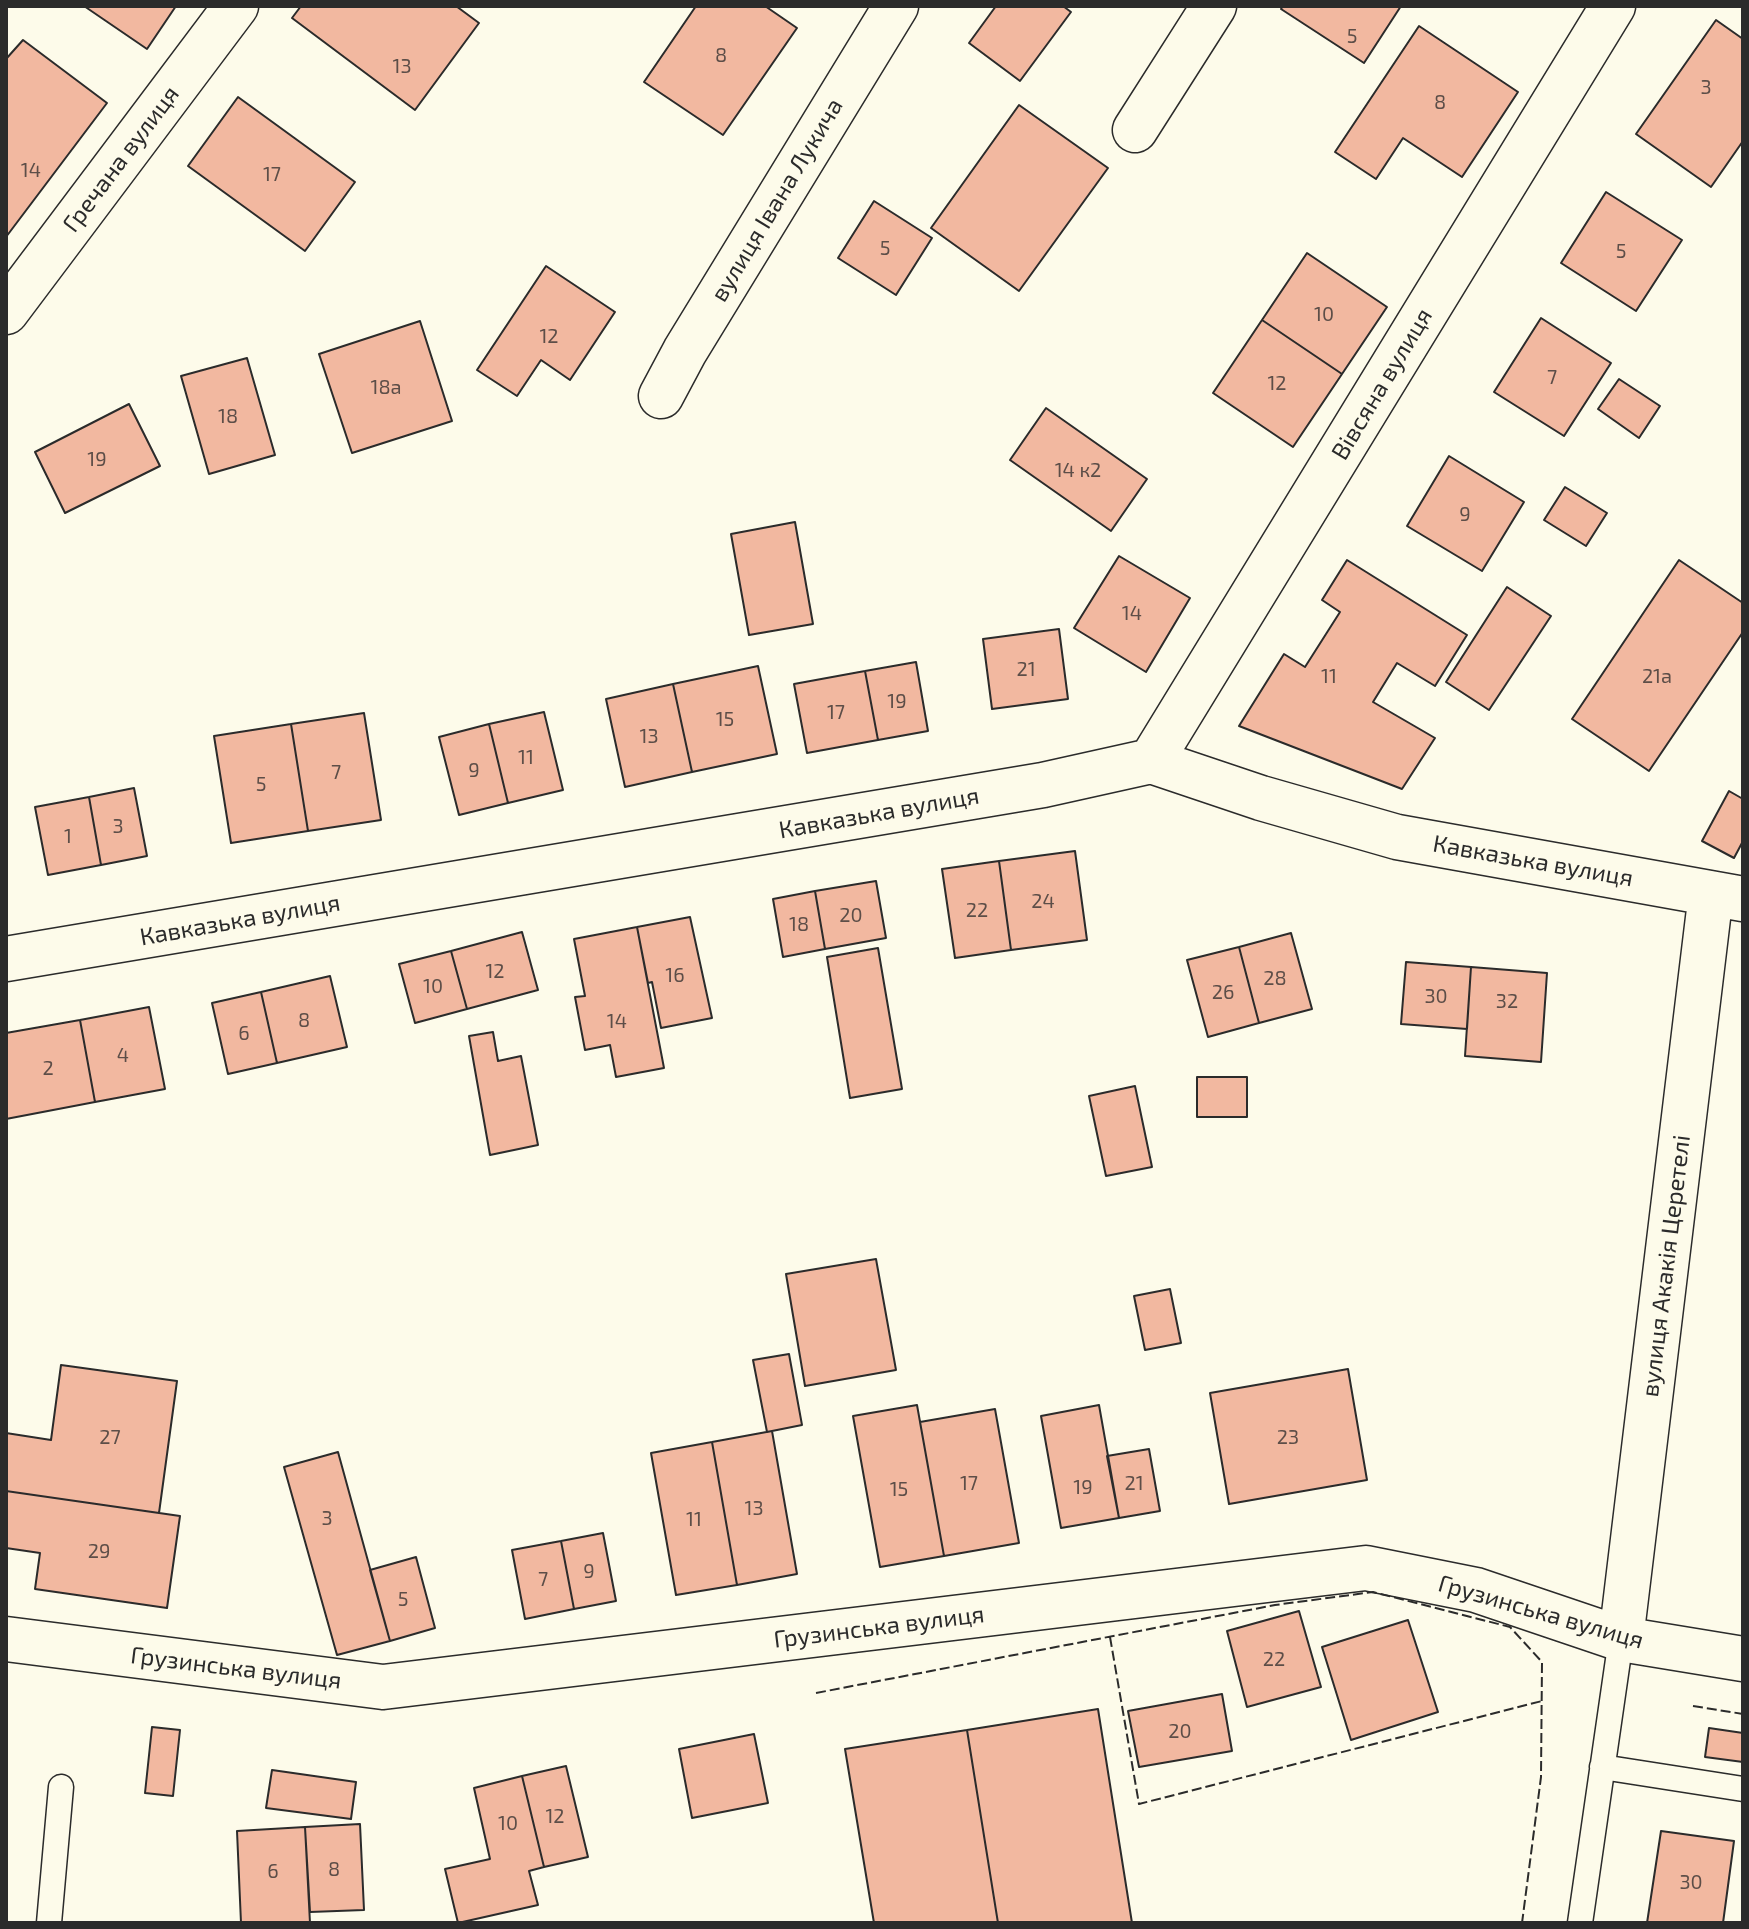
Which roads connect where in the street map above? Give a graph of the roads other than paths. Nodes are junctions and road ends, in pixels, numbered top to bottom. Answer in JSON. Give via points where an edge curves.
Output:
{"nodes":[{"id":1,"x":236,"y":6,"type":"edge"},
{"id":2,"x":896,"y":6,"type":"edge"},
{"id":3,"x":1214,"y":6,"type":"edge"},
{"id":4,"x":1613,"y":6,"type":"edge"},
{"id":5,"x":1135,"y":130,"type":"dead end"},
{"id":6,"x":6,"y":312,"type":"edge"},
{"id":7,"x":661,"y":396,"type":"dead end"},
{"id":8,"x":1151,"y":761,"type":"junction"},
{"id":9,"x":1727,"y":896,"type":"edge"},
{"id":10,"x":6,"y":959,"type":"edge"},
{"id":11,"x":6,"y":1639,"type":"edge"},
{"id":12,"x":1621,"y":1639,"type":"junction"},
{"id":13,"x":1743,"y":1659,"type":"edge"},
{"id":14,"x":1602,"y":1767,"type":"junction"},
{"id":15,"x":61,"y":1787,"type":"dead end"},
{"id":16,"x":1743,"y":1789,"type":"edge"},
{"id":17,"x":49,"y":1923,"type":"edge"},
{"id":18,"x":1580,"y":1923,"type":"edge"}],
"edges":[{"from":1,"to":6,"type":"street","name":"Гречана вулиця"},
{"from":2,"to":7,"type":"street","name":"вулиця Івана Лукича"},
{"from":3,"to":5,"type":"street"},
{"from":4,"to":8,"type":"street","name":"Вівсяна вулиця"},
{"from":8,"to":9,"type":"street","name":"Кавказька вулиця","via":[[1397,837]]},
{"from":8,"to":10,"type":"street","name":"Кавказька вулиця","via":[[1043,785]]},
{"from":9,"to":12,"type":"street","name":"вулиця Акакія Церетелі"},
{"from":11,"to":12,"type":"street","name":"Грузинська вулиця","via":[[383,1687],[1366,1568],[1476,1590]]},
{"from":12,"to":13,"type":"street","name":"Грузинська вулиця"},
{"from":12,"to":14,"type":"lane"},
{"from":14,"to":16,"type":"lane"},
{"from":14,"to":18,"type":"lane"},
{"from":15,"to":17,"type":"lane"}]}
